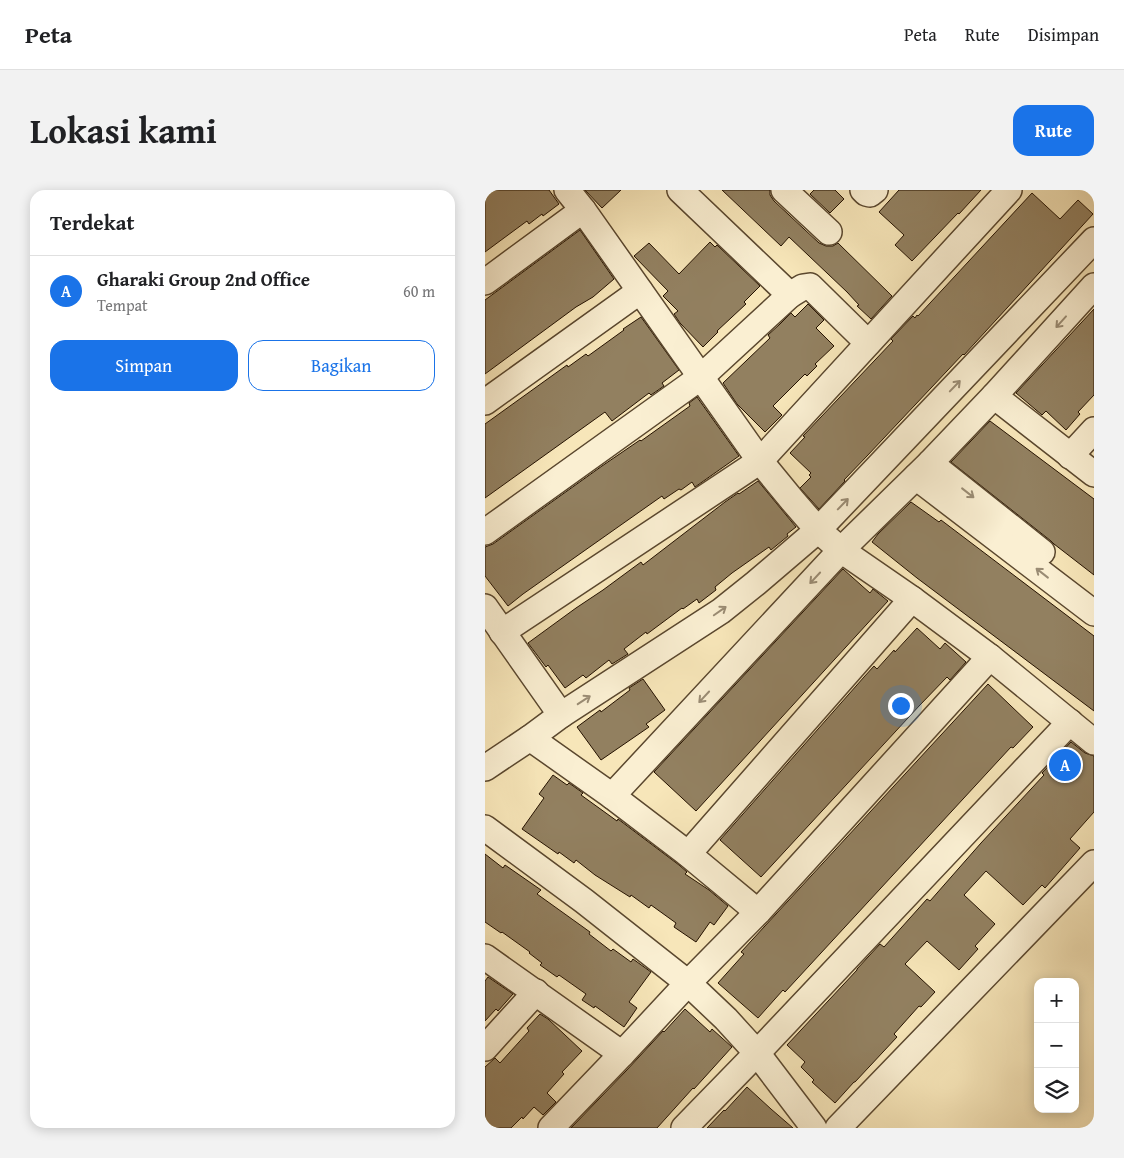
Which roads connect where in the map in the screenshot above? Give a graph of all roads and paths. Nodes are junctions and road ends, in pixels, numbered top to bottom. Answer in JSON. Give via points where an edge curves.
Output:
{"nodes":[{"id":1,"x":567,"y":190,"type":"edge"},
{"id":2,"x":680,"y":190,"type":"edge"},
{"id":3,"x":784,"y":190,"type":"edge"},
{"id":4,"x":863,"y":190,"type":"edge"},
{"id":5,"x":875,"y":190,"type":"edge"},
{"id":6,"x":1009,"y":190,"type":"edge"},
{"id":7,"x":583,"y":210,"type":"junction"},
{"id":8,"x":829,"y":232,"type":"dead end"},
{"id":9,"x":1094,"y":240,"type":"edge"},
{"id":10,"x":485,"y":282,"type":"edge"},
{"id":11,"x":1094,"y":286,"type":"edge"},
{"id":12,"x":640,"y":291,"type":"junction"},
{"id":13,"x":790,"y":295,"type":"junction"},
{"id":14,"x":868,"y":343,"type":"junction"},
{"id":15,"x":701,"y":377,"type":"junction"},
{"id":16,"x":995,"y":396,"type":"junction"},
{"id":17,"x":485,"y":402,"type":"edge"},
{"id":18,"x":1094,"y":430,"type":"edge"},
{"id":19,"x":1070,"y":456,"type":"junction"},
{"id":20,"x":760,"y":461,"type":"junction"},
{"id":21,"x":923,"y":470,"type":"junction"},
{"id":22,"x":1094,"y":474,"type":"edge"},
{"id":23,"x":818,"y":530,"type":"junction"},
{"id":24,"x":485,"y":532,"type":"edge"},
{"id":25,"x":841,"y":550,"type":"junction"},
{"id":26,"x":1082,"y":591,"type":"edge"},
{"id":27,"x":912,"y":600,"type":"junction"},
{"id":28,"x":485,"y":607,"type":"edge"},
{"id":29,"x":1094,"y":613,"type":"edge"},
{"id":30,"x":503,"y":632,"type":"junction"},
{"id":31,"x":990,"y":657,"type":"junction"},
{"id":32,"x":561,"y":715,"type":"junction"},
{"id":33,"x":1070,"y":722,"type":"junction"},
{"id":34,"x":530,"y":738,"type":"junction"},
{"id":35,"x":1094,"y":742,"type":"edge"},
{"id":36,"x":485,"y":768,"type":"edge"},
{"id":37,"x":612,"y":796,"type":"junction"},
{"id":38,"x":485,"y":828,"type":"edge"},
{"id":39,"x":688,"y":854,"type":"junction"},
{"id":40,"x":1094,"y":863,"type":"edge"},
{"id":41,"x":758,"y":912,"type":"junction"},
{"id":42,"x":485,"y":957,"type":"edge"},
{"id":43,"x":688,"y":983,"type":"junction"},
{"id":44,"x":536,"y":992,"type":"junction"},
{"id":45,"x":485,"y":1048,"type":"edge"},
{"id":46,"x":757,"y":1053,"type":"junction"},
{"id":47,"x":622,"y":1054,"type":"junction"},
{"id":48,"x":551,"y":1128,"type":"edge"},
{"id":49,"x":684,"y":1128,"type":"edge"},
{"id":50,"x":814,"y":1128,"type":"edge"},
{"id":51,"x":838,"y":1128,"type":"edge"}],
"edges":[{"from":1,"to":7,"type":"street"},
{"from":2,"to":13,"type":"street"},
{"from":3,"to":8,"type":"street"},
{"from":4,"to":5,"type":"street","via":[[870,194]]},
{"from":6,"to":14,"type":"street"},
{"from":7,"to":10,"type":"street"},
{"from":7,"to":12,"type":"street"},
{"from":23,"to":9,"type":"street","one_way":true},
{"from":11,"to":16,"type":"street","one_way":true},
{"from":12,"to":15,"type":"street"},
{"from":12,"to":17,"type":"street"},
{"from":13,"to":14,"type":"street","via":[[811,286]]},
{"from":13,"to":15,"type":"street"},
{"from":14,"to":20,"type":"street"},
{"from":15,"to":20,"type":"street"},
{"from":15,"to":24,"type":"street"},
{"from":16,"to":19,"type":"street"},
{"from":16,"to":21,"type":"street"},
{"from":18,"to":19,"type":"street"},
{"from":19,"to":22,"type":"street"},
{"from":20,"to":23,"type":"street"},
{"from":20,"to":30,"type":"street"},
{"from":21,"to":25,"type":"street"},
{"from":21,"to":26,"type":"street"},
{"from":23,"to":25,"type":"street"},
{"from":32,"to":23,"type":"street","one_way":true,"via":[[721,611]]},
{"from":25,"to":27,"type":"street"},
{"from":25,"to":37,"type":"street","one_way":true},
{"from":26,"to":29,"type":"street"},
{"from":27,"to":31,"type":"street"},
{"from":27,"to":39,"type":"street"},
{"from":28,"to":30,"type":"street"},
{"from":30,"to":32,"type":"street"},
{"from":31,"to":33,"type":"street"},
{"from":31,"to":41,"type":"street"},
{"from":32,"to":34,"type":"street"},
{"from":33,"to":35,"type":"street"},
{"from":33,"to":46,"type":"street"},
{"from":34,"to":36,"type":"street"},
{"from":34,"to":37,"type":"street"},
{"from":37,"to":39,"type":"street"},
{"from":38,"to":43,"type":"street"},
{"from":39,"to":41,"type":"street"},
{"from":40,"to":51,"type":"street"},
{"from":41,"to":43,"type":"street"},
{"from":42,"to":44,"type":"street"},
{"from":43,"to":46,"type":"street"},
{"from":43,"to":47,"type":"street"},
{"from":44,"to":45,"type":"street"},
{"from":44,"to":47,"type":"street"},
{"from":46,"to":49,"type":"street"},
{"from":46,"to":50,"type":"street"},
{"from":47,"to":48,"type":"street"}]}
